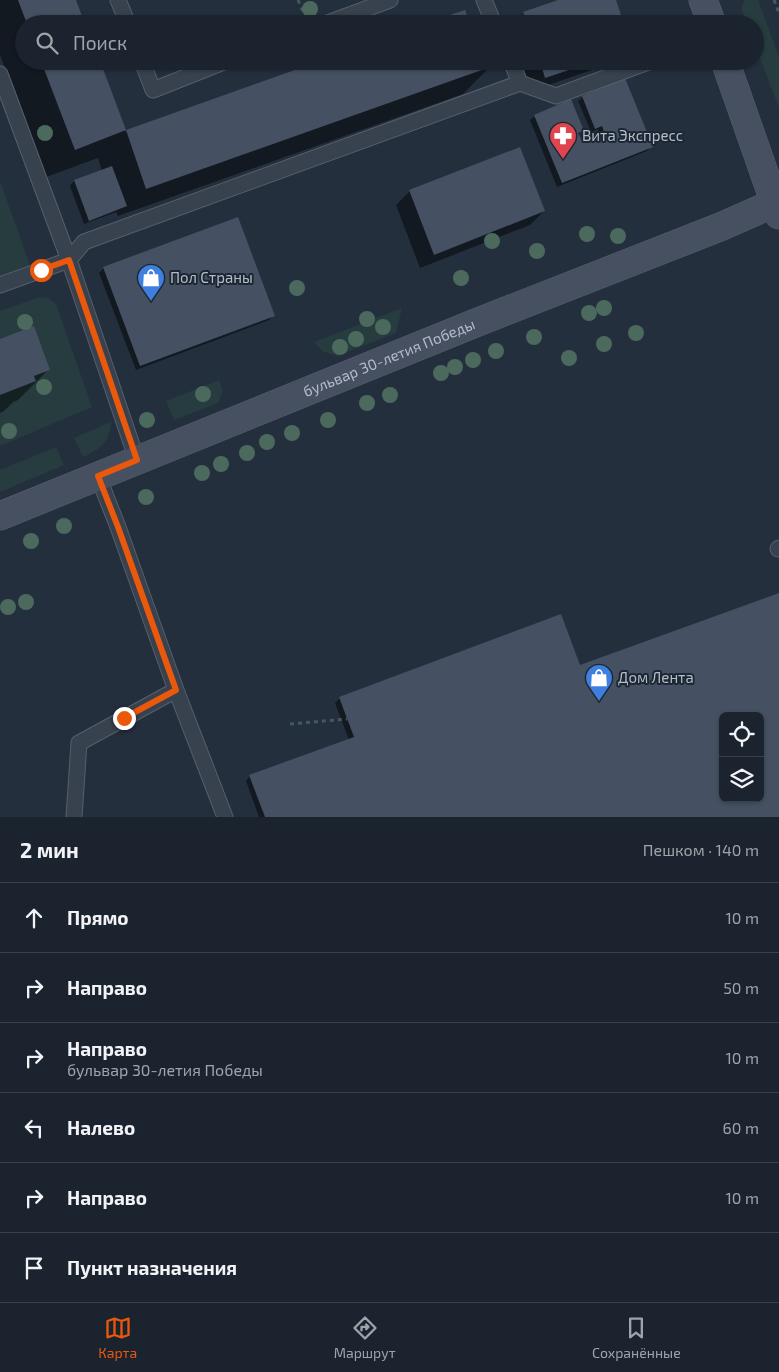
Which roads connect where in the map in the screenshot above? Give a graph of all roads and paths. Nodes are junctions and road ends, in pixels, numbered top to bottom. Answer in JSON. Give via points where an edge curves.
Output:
{"nodes":[{"id":1,"x":118,"y":0,"type":"edge"},
{"id":2,"x":298,"y":0,"type":"edge"},
{"id":3,"x":390,"y":0,"type":"edge"},
{"id":4,"x":484,"y":0,"type":"edge"},
{"id":5,"x":774,"y":0,"type":"edge"},
{"id":6,"x":779,"y":13,"type":"edge"},
{"id":7,"x":124,"y":15,"type":"edge"},
{"id":8,"x":304,"y":15,"type":"edge"},
{"id":9,"x":349,"y":15,"type":"edge"},
{"id":10,"x":490,"y":15,"type":"edge"},
{"id":11,"x":145,"y":70,"type":"edge"},
{"id":12,"x":203,"y":70,"type":"edge"},
{"id":13,"x":515,"y":70,"type":"edge"},
{"id":14,"x":627,"y":70,"type":"edge"},
{"id":15,"x":728,"y":70,"type":"edge"},
{"id":16,"x":0,"y":74,"type":"edge"},
{"id":17,"x":520,"y":83,"type":"junction"},
{"id":18,"x":778,"y":206,"type":"edge"},
{"id":19,"x":69,"y":260,"type":"junction"},
{"id":20,"x":0,"y":285,"type":"edge"},
{"id":21,"x":137,"y":460,"type":"junction"},
{"id":22,"x":98,"y":476,"type":"junction"},
{"id":23,"x":0,"y":516,"type":"edge"},
{"id":24,"x":176,"y":690,"type":"junction"},
{"id":25,"x":347,"y":719,"type":"dead end"},
{"id":26,"x":290,"y":724,"type":"dead end"},
{"id":27,"x":74,"y":817,"type":"edge"},
{"id":28,"x":226,"y":817,"type":"edge"}],
"edges":[{"from":1,"to":7,"type":"lane"},
{"from":2,"to":8,"type":"path"},
{"from":3,"to":9,"type":"lane"},
{"from":4,"to":10,"type":"lane"},
{"from":5,"to":6,"type":"path"},
{"from":11,"to":12,"type":"lane","via":[[153,90]]},
{"from":13,"to":17,"type":"lane"},
{"from":14,"to":17,"type":"lane","via":[[556,96]]},
{"from":15,"to":18,"type":"main road"},
{"from":16,"to":19,"type":"lane"},
{"from":17,"to":19,"type":"lane","via":[[84,242]]},
{"from":18,"to":21,"type":"main road","name":"бульвар 30-летия Победы","via":[[720,226]]},
{"from":19,"to":20,"type":"lane"},
{"from":19,"to":21,"type":"lane"},
{"from":21,"to":22,"type":"main road","name":"бульвар 30-летия Победы"},
{"from":22,"to":23,"type":"main road","name":"бульвар 30-летия Победы"},
{"from":22,"to":24,"type":"lane"},
{"from":24,"to":27,"type":"lane","via":[[79,743]]},
{"from":24,"to":28,"type":"lane"},
{"from":25,"to":26,"type":"path"}]}
